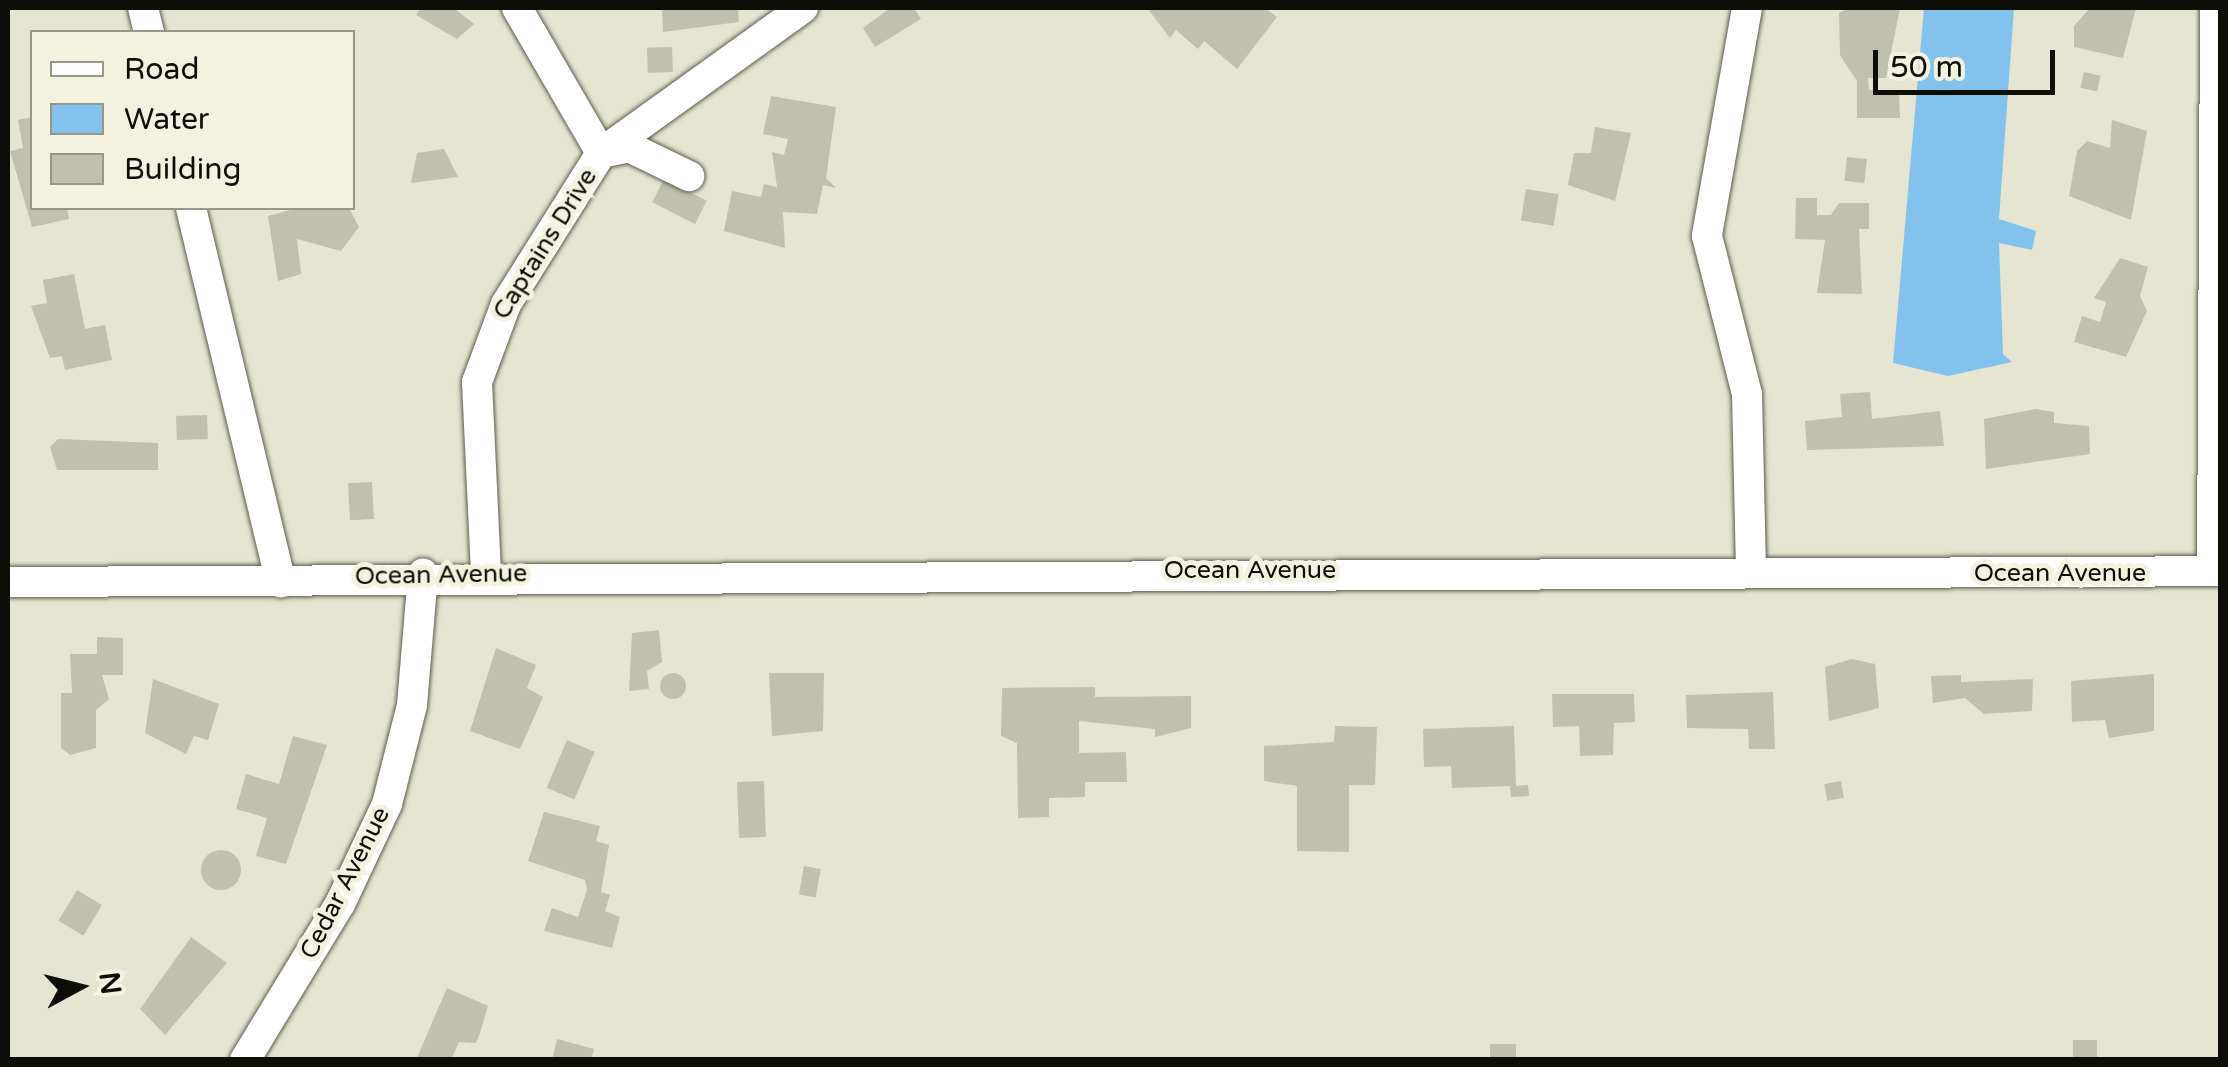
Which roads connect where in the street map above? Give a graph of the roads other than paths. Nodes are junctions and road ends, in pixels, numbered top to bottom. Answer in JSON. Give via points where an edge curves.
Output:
{"nodes":[{"id":1,"x":517,"y":8,"type":"edge"},
{"id":2,"x":803,"y":8,"type":"edge"},
{"id":3,"x":1747,"y":8,"type":"edge"},
{"id":4,"x":2216,"y":8,"type":"edge"},
{"id":5,"x":601,"y":152,"type":"junction"},
{"id":6,"x":689,"y":176,"type":"dead end"},
{"id":7,"x":191,"y":210,"type":"edge"},
{"id":8,"x":2216,"y":571,"type":"edge"},
{"id":9,"x":1750,"y":572,"type":"junction"},
{"id":10,"x":423,"y":573,"type":"junction"},
{"id":11,"x":486,"y":573,"type":"junction"},
{"id":12,"x":8,"y":582,"type":"edge"},
{"id":13,"x":280,"y":582,"type":"junction"},
{"id":14,"x":245,"y":1060,"type":"edge"}],
"edges":[{"from":1,"to":5,"type":"street","name":"Captains Drive"},
{"from":2,"to":5,"type":"street","name":"Captains Drive"},
{"from":3,"to":9,"type":"street","via":[[1707,236],[1747,394]]},
{"from":4,"to":8,"type":"street"},
{"from":5,"to":6,"type":"street","name":"Captains Drive","via":[[630,147]]},
{"from":5,"to":11,"type":"street","name":"Captains Drive","via":[[488,338],[476,382]]},
{"from":7,"to":13,"type":"street"},
{"from":8,"to":9,"type":"street","name":"Ocean Avenue"},
{"from":9,"to":11,"type":"street","name":"Ocean Avenue"},
{"from":10,"to":11,"type":"street","name":"Ocean Avenue"},
{"from":10,"to":13,"type":"street","name":"Ocean Avenue"},
{"from":10,"to":14,"type":"street","name":"Cedar Avenue","via":[[412,705],[387,804],[340,904]]},
{"from":12,"to":13,"type":"street","name":"Ocean Avenue"}]}
